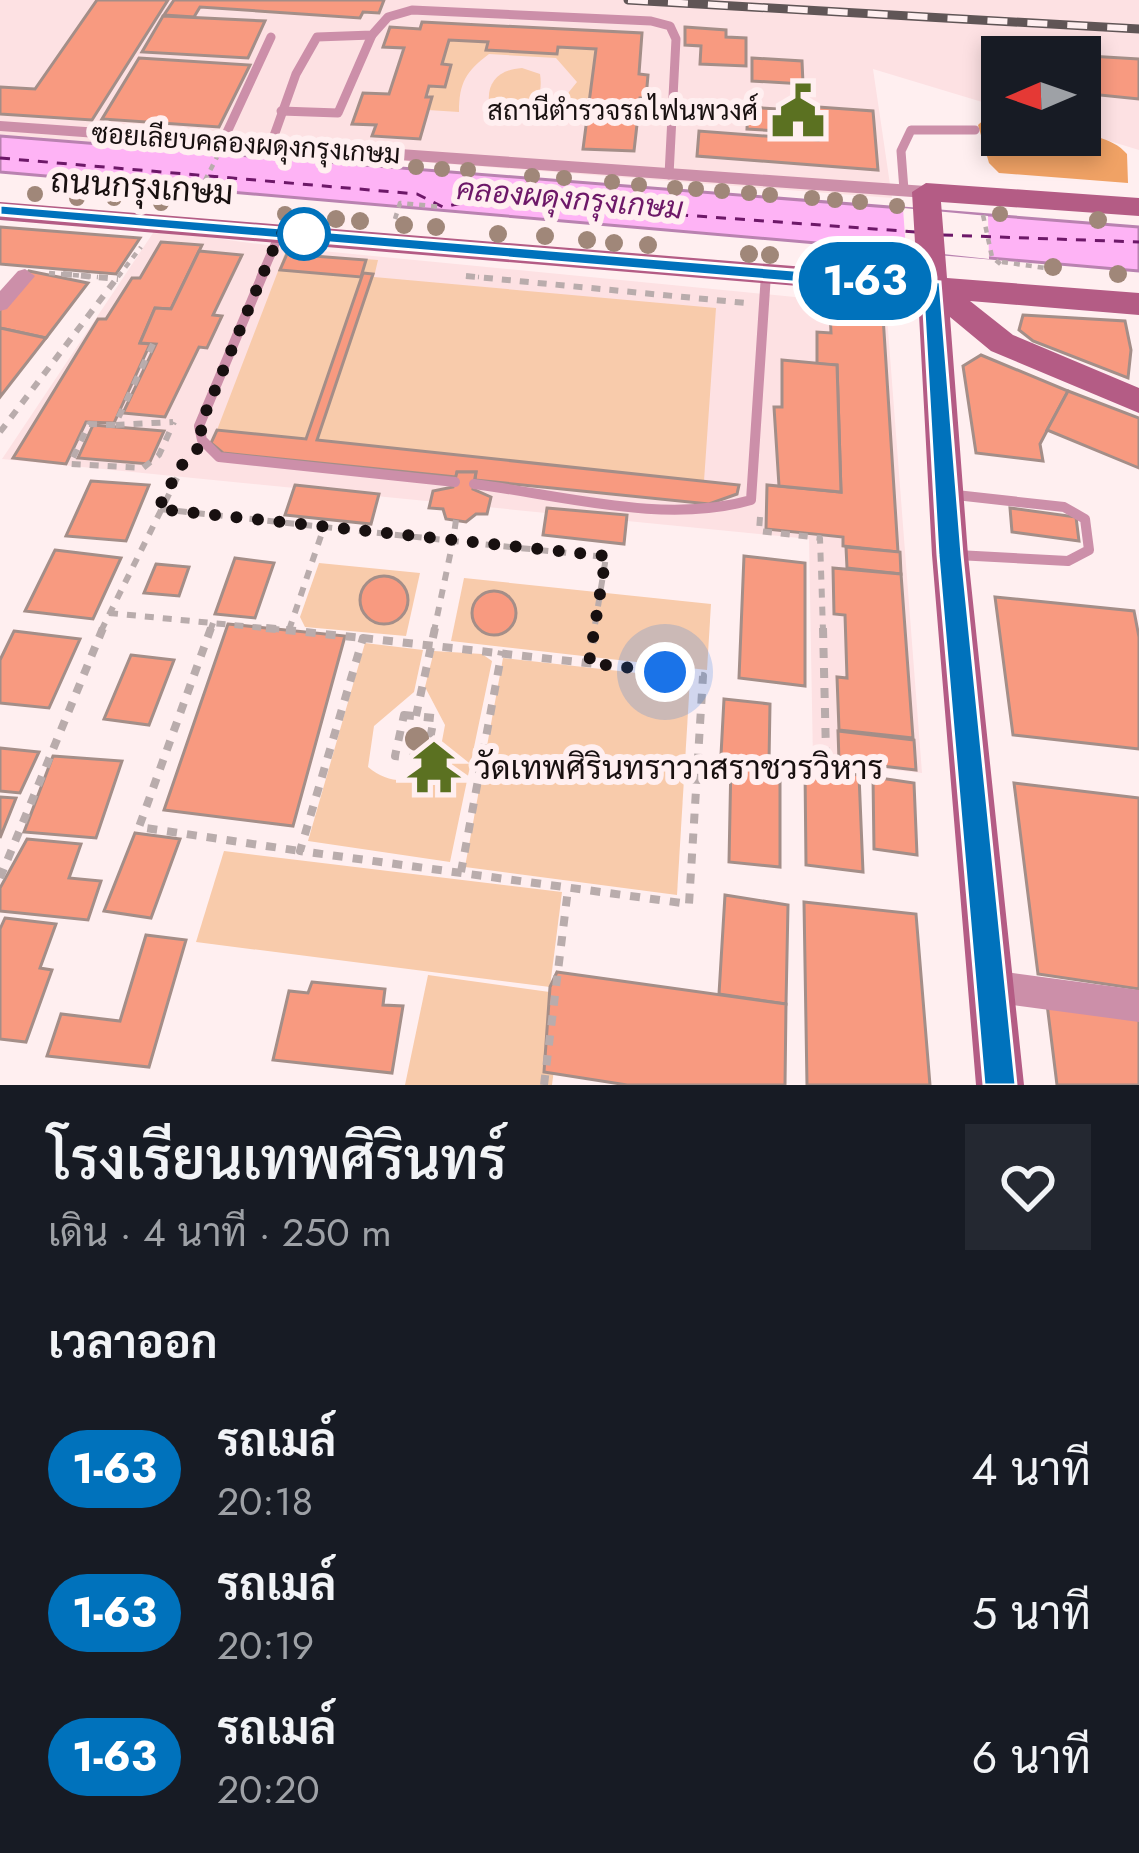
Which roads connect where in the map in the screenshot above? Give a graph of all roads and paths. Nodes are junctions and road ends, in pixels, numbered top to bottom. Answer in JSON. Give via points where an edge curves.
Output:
{"nodes":[{"id":1,"x":372,"y":34,"type":"junction"},
{"id":2,"x":271,"y":37,"type":"dead end"},
{"id":3,"x":281,"y":111,"type":"junction"},
{"id":4,"x":0,"y":126,"type":"edge"},
{"id":5,"x":975,"y":130,"type":"dead end"},
{"id":6,"x":221,"y":146,"type":"junction"},
{"id":7,"x":270,"y":147,"type":"junction"},
{"id":8,"x":669,"y":175,"type":"junction"},
{"id":9,"x":919,"y":195,"type":"junction"},
{"id":10,"x":194,"y":202,"type":"dead end"},
{"id":11,"x":1139,"y":206,"type":"edge"},
{"id":12,"x":443,"y":207,"type":"dead end"},
{"id":13,"x":0,"y":211,"type":"edge"},
{"id":14,"x":983,"y":215,"type":"dead end"},
{"id":15,"x":394,"y":219,"type":"dead end"},
{"id":16,"x":280,"y":233,"type":"junction"},
{"id":17,"x":149,"y":234,"type":"dead end"},
{"id":18,"x":816,"y":252,"type":"dead end"},
{"id":19,"x":902,"y":252,"type":"dead end"},
{"id":20,"x":766,"y":272,"type":"junction"},
{"id":21,"x":933,"y":273,"type":"junction"},
{"id":22,"x":36,"y":274,"type":"joint"},
{"id":23,"x":1069,"y":274,"type":"dead end"},
{"id":24,"x":118,"y":279,"type":"junction"},
{"id":25,"x":0,"y":304,"type":"edge"},
{"id":26,"x":1139,"y":304,"type":"edge"},
{"id":27,"x":153,"y":344,"type":"dead end"},
{"id":28,"x":1139,"y":401,"type":"edge"},
{"id":29,"x":173,"y":422,"type":"junction"},
{"id":30,"x":200,"y":424,"type":"junction"},
{"id":31,"x":115,"y":425,"type":"junction"},
{"id":32,"x":0,"y":432,"type":"edge"},
{"id":33,"x":204,"y":442,"type":"junction"},
{"id":34,"x":455,"y":482,"type":"dead end"},
{"id":35,"x":474,"y":484,"type":"dead end"},
{"id":36,"x":946,"y":494,"type":"junction"},
{"id":37,"x":751,"y":500,"type":"junction"},
{"id":38,"x":158,"y":509,"type":"junction"},
{"id":39,"x":456,"y":520,"type":"dead end"},
{"id":40,"x":323,"y":527,"type":"junction"},
{"id":41,"x":453,"y":541,"type":"junction"},
{"id":42,"x":950,"y":555,"type":"junction"},
{"id":43,"x":109,"y":613,"type":"junction"},
{"id":44,"x":213,"y":623,"type":"junction"},
{"id":45,"x":289,"y":631,"type":"junction"},
{"id":46,"x":363,"y":638,"type":"junction"},
{"id":47,"x":430,"y":644,"type":"junction"},
{"id":48,"x":502,"y":651,"type":"junction"},
{"id":49,"x":589,"y":663,"type":"junction"},
{"id":50,"x":416,"y":716,"type":"junction"},
{"id":51,"x":826,"y":753,"type":"dead end"},
{"id":52,"x":300,"y":851,"type":"junction"},
{"id":53,"x":461,"y":873,"type":"junction"},
{"id":54,"x":0,"y":878,"type":"edge"},
{"id":55,"x":568,"y":889,"type":"junction"},
{"id":56,"x":991,"y":986,"type":"junction"},
{"id":57,"x":1139,"y":1006,"type":"edge"},
{"id":58,"x":544,"y":1085,"type":"edge"},
{"id":59,"x":1000,"y":1085,"type":"edge"}],
"edges":[{"from":1,"to":3,"type":"lane","via":[[312,40]]},
{"from":1,"to":3,"type":"lane","via":[[338,113]]},
{"from":1,"to":8,"type":"lane","via":[[388,17],[412,10],[670,26],[676,40]]},
{"from":2,"to":6,"type":"lane"},
{"from":3,"to":7,"type":"lane"},
{"from":4,"to":6,"type":"street","name":"ซอยเลียบคลองผดุงกรุงเกษม"},
{"from":5,"to":9,"type":"lane","via":[[910,130],[901,151]]},
{"from":6,"to":7,"type":"street","name":"ซอยเลียบคลองผดุงกรุงเกษม"},
{"from":6,"to":10,"type":"path"},
{"from":7,"to":8,"type":"street","name":"ซอยเลียบคลองผดุงกรุงเกษม"},
{"from":8,"to":9,"type":"street","name":"ซอยเลียบคลองผดุงกรุงเกษม"},
{"from":9,"to":11,"type":"street","name":"ซอยเลียบคลองผดุงกรุงเกษม"},
{"from":9,"to":21,"type":"street"},
{"from":12,"to":15,"type":"path","via":[[400,203]]},
{"from":13,"to":16,"type":"street","name":"ถนนกรุงเกษม"},
{"from":14,"to":23,"type":"path","via":[[992,257]]},
{"from":16,"to":20,"type":"street","name":"ถนนกรุงเกษม"},
{"from":16,"to":30,"type":"lane"},
{"from":17,"to":24,"type":"path"},
{"from":18,"to":19,"type":"path"},
{"from":20,"to":21,"type":"street","name":"ถนนกรุงเกษม"},
{"from":20,"to":37,"type":"lane"},
{"from":21,"to":26,"type":"street","name":"ถนนกรุงเกษม"},
{"from":21,"to":28,"type":"street","via":[[1002,343]]},
{"from":21,"to":36,"type":"street"},
{"from":22,"to":24,"type":"path"},
{"from":22,"to":25,"type":"street"},
{"from":24,"to":32,"type":"path"},
{"from":27,"to":31,"type":"path"},
{"from":29,"to":30,"type":"path"},
{"from":29,"to":31,"type":"path"},
{"from":29,"to":31,"type":"path","via":[[159,455],[143,468],[70,464],[89,424]]},
{"from":30,"to":33,"type":"lane"},
{"from":33,"to":34,"type":"lane","via":[[219,457]]},
{"from":33,"to":38,"type":"path"},
{"from":35,"to":37,"type":"lane","via":[[686,508]]},
{"from":36,"to":42,"type":"street"},
{"from":36,"to":42,"type":"lane","via":[[1064,507],[1085,519],[1091,537],[1089,550],[1068,561]]},
{"from":37,"to":51,"type":"path","via":[[760,501],[759,531],[820,538]]},
{"from":38,"to":40,"type":"path"},
{"from":38,"to":43,"type":"path"},
{"from":39,"to":41,"type":"path"},
{"from":40,"to":41,"type":"path"},
{"from":40,"to":45,"type":"path"},
{"from":41,"to":47,"type":"path"},
{"from":41,"to":49,"type":"path","via":[[606,556]]},
{"from":42,"to":56,"type":"street"},
{"from":43,"to":44,"type":"path"},
{"from":43,"to":54,"type":"path"},
{"from":44,"to":45,"type":"path"},
{"from":44,"to":52,"type":"path","via":[[139,827]]},
{"from":45,"to":46,"type":"path"},
{"from":46,"to":47,"type":"path"},
{"from":46,"to":52,"type":"path"},
{"from":47,"to":48,"type":"path"},
{"from":47,"to":50,"type":"path"},
{"from":48,"to":49,"type":"path"},
{"from":48,"to":53,"type":"path"},
{"from":49,"to":55,"type":"path","via":[[703,676],[689,904]]},
{"from":50,"to":50,"type":"path","via":[[404,715],[395,756],[426,760],[434,718]]},
{"from":52,"to":53,"type":"path"},
{"from":53,"to":55,"type":"path"},
{"from":55,"to":58,"type":"path"},
{"from":56,"to":57,"type":"street"},
{"from":56,"to":59,"type":"street"}]}
